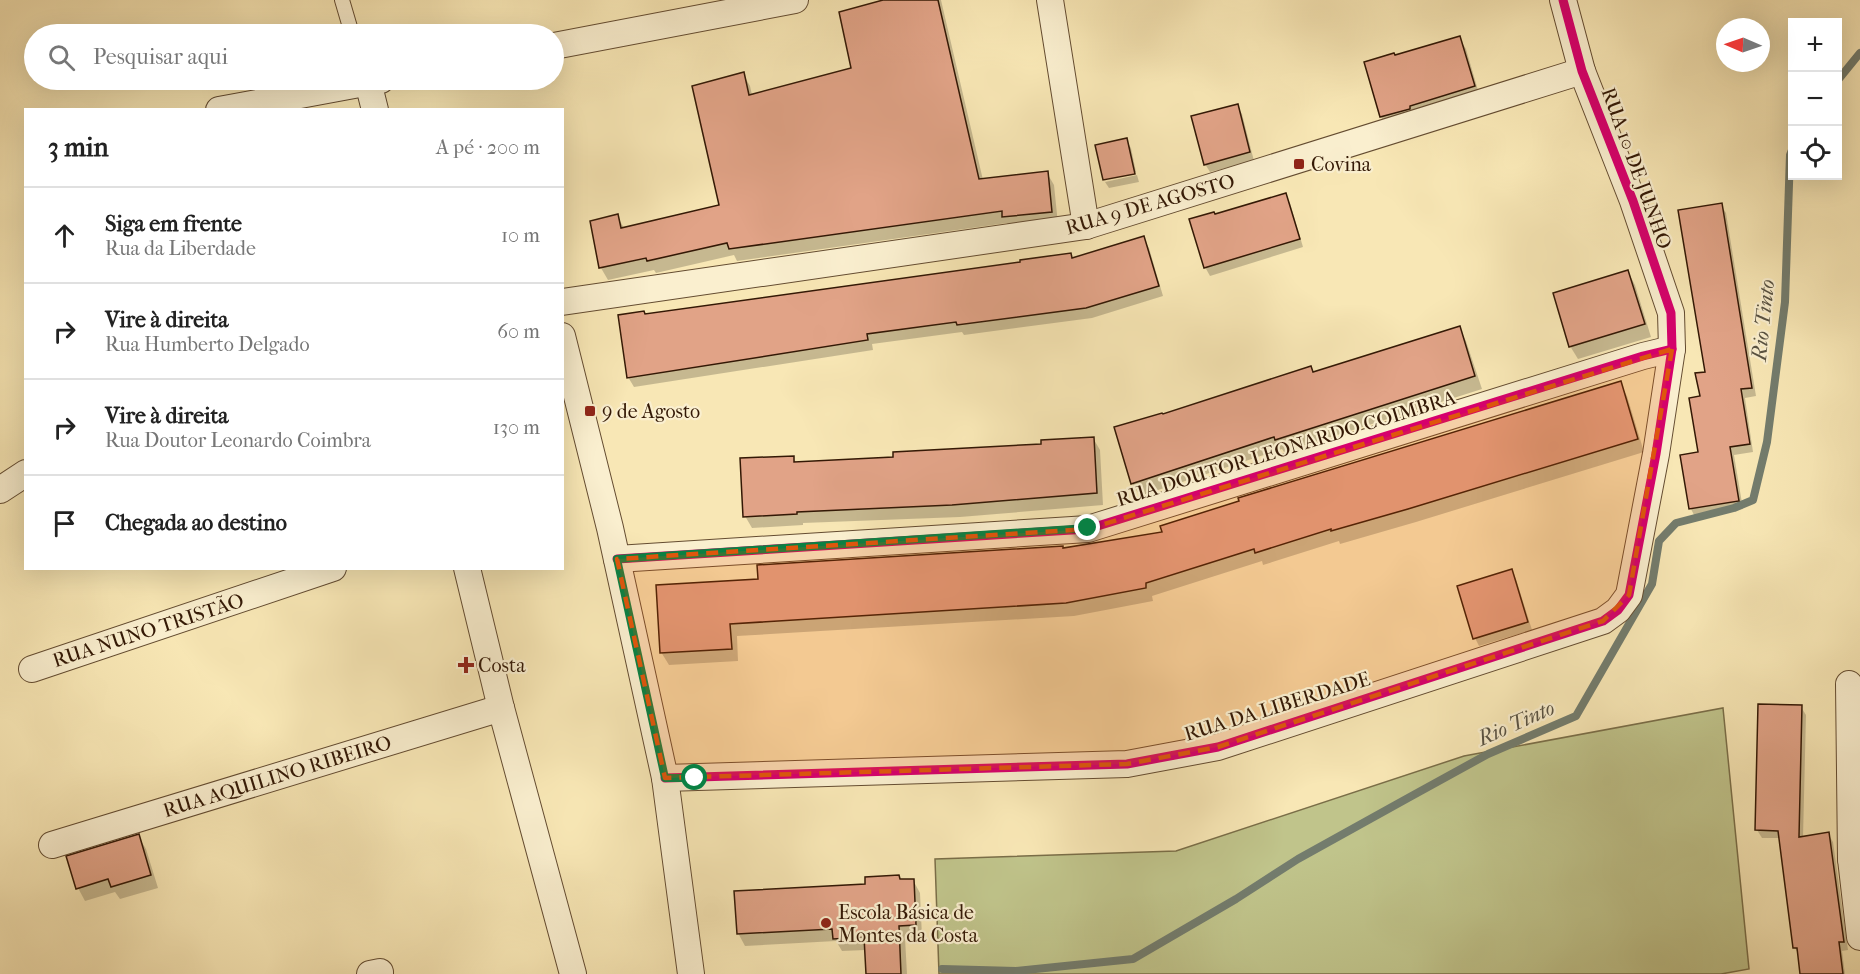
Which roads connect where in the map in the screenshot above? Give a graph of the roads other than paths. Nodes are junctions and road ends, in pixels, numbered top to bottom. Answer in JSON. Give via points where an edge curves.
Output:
{"nodes":[{"id":1,"x":342,"y":0,"type":"edge"},
{"id":2,"x":795,"y":0,"type":"edge"},
{"id":3,"x":1050,"y":0,"type":"edge"},
{"id":4,"x":1563,"y":0,"type":"edge"},
{"id":5,"x":349,"y":24,"type":"edge"},
{"id":6,"x":564,"y":44,"type":"edge"},
{"id":7,"x":1582,"y":71,"type":"junction"},
{"id":8,"x":321,"y":90,"type":"edge"},
{"id":9,"x":373,"y":90,"type":"edge"},
{"id":10,"x":229,"y":108,"type":"edge"},
{"id":11,"x":375,"y":108,"type":"edge"},
{"id":12,"x":1086,"y":226,"type":"junction"},
{"id":13,"x":564,"y":302,"type":"edge"},
{"id":14,"x":564,"y":344,"type":"edge"},
{"id":15,"x":1672,"y":349,"type":"junction"},
{"id":16,"x":24,"y":474,"type":"edge"},
{"id":17,"x":0,"y":490,"type":"edge"},
{"id":18,"x":617,"y":559,"type":"junction"},
{"id":19,"x":327,"y":570,"type":"edge"},
{"id":20,"x":467,"y":570,"type":"edge"},
{"id":21,"x":32,"y":669,"type":"dead end"},
{"id":22,"x":1850,"y":684,"type":"dead end"},
{"id":23,"x":501,"y":708,"type":"junction"},
{"id":24,"x":665,"y":778,"type":"junction"},
{"id":25,"x":52,"y":845,"type":"dead end"},
{"id":26,"x":1855,"y":859,"type":"edge"},
{"id":27,"x":1860,"y":937,"type":"edge"},
{"id":28,"x":370,"y":974,"type":"edge"},
{"id":29,"x":380,"y":974,"type":"edge"},
{"id":30,"x":573,"y":974,"type":"edge"},
{"id":31,"x":691,"y":974,"type":"edge"}],
"edges":[{"from":1,"to":5,"type":"lane"},
{"from":2,"to":6,"type":"street"},
{"from":3,"to":12,"type":"street"},
{"from":4,"to":7,"type":"street","name":"RUA 10 DE JUNHO"},
{"from":7,"to":12,"type":"street","name":"RUA 9 DE AGOSTO"},
{"from":7,"to":15,"type":"street","name":"RUA 10 DE JUNHO","via":[[1671,312]]},
{"from":8,"to":10,"type":"street"},
{"from":9,"to":11,"type":"street"},
{"from":12,"to":13,"type":"street","name":"RUA 9 DE AGOSTO"},
{"from":14,"to":18,"type":"street"},
{"from":15,"to":18,"type":"street","name":"RUA DOUTOR LEONARDO COIMBRA","via":[[1088,528]]},
{"from":15,"to":24,"type":"street","name":"RUA DA LIBERDADE","via":[[1629,595],[1603,621],[1218,747],[1127,764]]},
{"from":16,"to":17,"type":"street"},
{"from":18,"to":24,"type":"street"},
{"from":19,"to":21,"type":"street","name":"RUA NUNO TRISTÃO"},
{"from":20,"to":23,"type":"street"},
{"from":22,"to":26,"type":"street"},
{"from":23,"to":25,"type":"street","name":"RUA AQUILINO RIBEIRO"},
{"from":23,"to":30,"type":"street"},
{"from":24,"to":31,"type":"street"},
{"from":26,"to":27,"type":"street"},
{"from":28,"to":29,"type":"street"}]}
